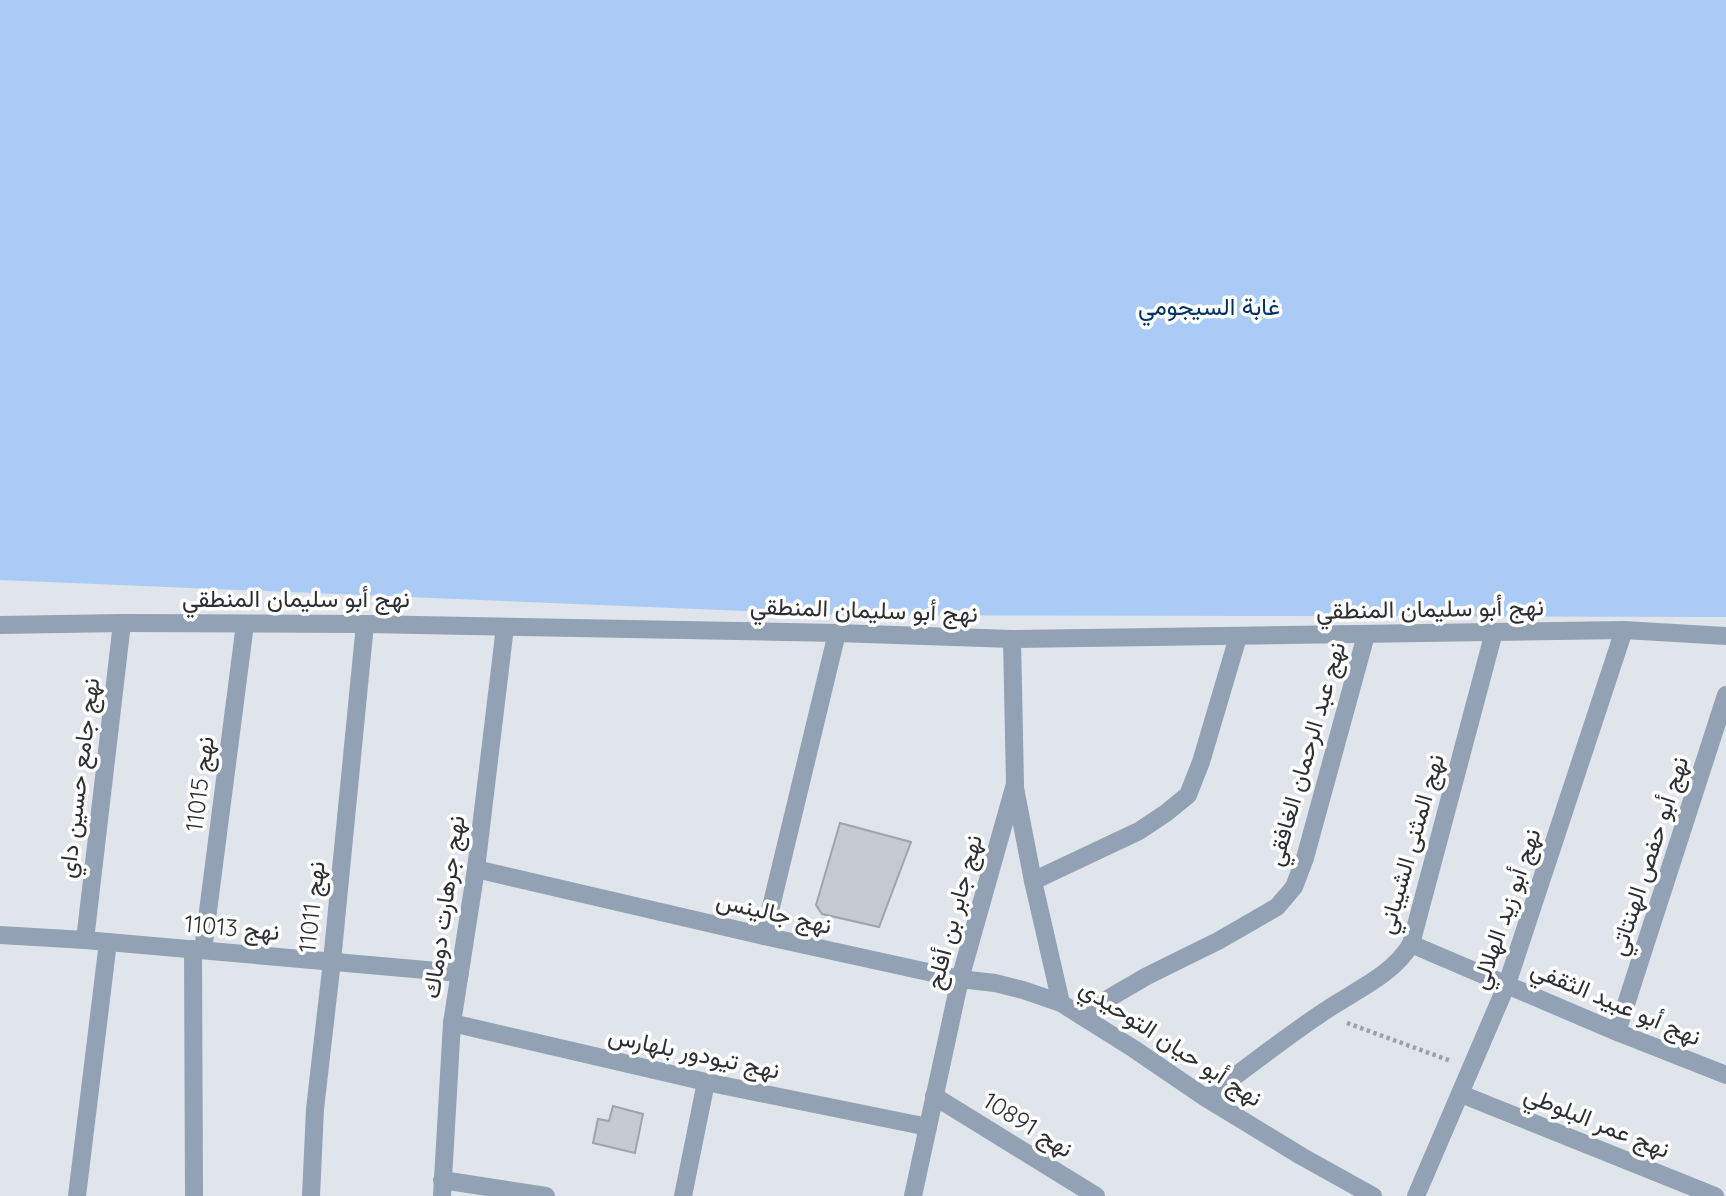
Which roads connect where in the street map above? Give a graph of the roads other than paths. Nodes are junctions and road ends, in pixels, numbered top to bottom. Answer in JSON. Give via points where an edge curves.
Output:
{"nodes":[{"id":1,"x":122,"y":623,"type":"junction"},
{"id":2,"x":245,"y":624,"type":"junction"},
{"id":3,"x":365,"y":624,"type":"junction"},
{"id":4,"x":0,"y":625,"type":"edge"},
{"id":5,"x":505,"y":627,"type":"junction"},
{"id":6,"x":1625,"y":631,"type":"junction"},
{"id":7,"x":1494,"y":632,"type":"junction"},
{"id":8,"x":837,"y":633,"type":"junction"},
{"id":9,"x":1366,"y":635,"type":"junction"},
{"id":10,"x":1238,"y":636,"type":"junction"},
{"id":11,"x":1726,"y":636,"type":"edge"},
{"id":12,"x":1012,"y":639,"type":"junction"},
{"id":13,"x":1726,"y":695,"type":"edge"},
{"id":14,"x":1015,"y":784,"type":"junction"},
{"id":15,"x":476,"y":869,"type":"junction"},
{"id":16,"x":1033,"y":881,"type":"junction"},
{"id":17,"x":0,"y":936,"type":"edge"},
{"id":18,"x":764,"y":936,"type":"junction"},
{"id":19,"x":85,"y":940,"type":"junction"},
{"id":20,"x":108,"y":942,"type":"junction"},
{"id":21,"x":1411,"y":944,"type":"junction"},
{"id":22,"x":198,"y":950,"type":"junction"},
{"id":23,"x":332,"y":961,"type":"junction"},
{"id":24,"x":460,"y":973,"type":"junction"},
{"id":25,"x":960,"y":979,"type":"junction"},
{"id":26,"x":1507,"y":984,"type":"junction"},
{"id":27,"x":1061,"y":1003,"type":"junction"},
{"id":28,"x":1080,"y":1015,"type":"junction"},
{"id":29,"x":452,"y":1023,"type":"junction"},
{"id":30,"x":1618,"y":1032,"type":"junction"},
{"id":31,"x":1726,"y":1075,"type":"edge"},
{"id":32,"x":706,"y":1082,"type":"junction"},
{"id":33,"x":1461,"y":1094,"type":"junction"},
{"id":34,"x":934,"y":1096,"type":"junction"},
{"id":35,"x":1206,"y":1098,"type":"junction"},
{"id":36,"x":928,"y":1127,"type":"junction"},
{"id":37,"x":442,"y":1188,"type":"edge"},
{"id":38,"x":76,"y":1196,"type":"edge"},
{"id":39,"x":194,"y":1196,"type":"edge"},
{"id":40,"x":311,"y":1196,"type":"edge"},
{"id":41,"x":546,"y":1196,"type":"edge"},
{"id":42,"x":683,"y":1196,"type":"edge"},
{"id":43,"x":913,"y":1196,"type":"edge"},
{"id":44,"x":1096,"y":1196,"type":"edge"},
{"id":45,"x":1373,"y":1196,"type":"edge"},
{"id":46,"x":1416,"y":1196,"type":"edge"},
{"id":47,"x":1715,"y":1196,"type":"edge"}],
"edges":[{"from":1,"to":2,"type":"street","name":"نهج أبو سليمان المنطقي"},
{"from":1,"to":4,"type":"street","name":"نهج أبو سليمان المنطقي"},
{"from":1,"to":19,"type":"street","name":"نهج جامع حسين داي"},
{"from":2,"to":3,"type":"street","name":"نهج أبو سليمان المنطقي"},
{"from":2,"to":22,"type":"street","name":"نهج 11015"},
{"from":3,"to":5,"type":"street","name":"نهج أبو سليمان المنطقي"},
{"from":3,"to":23,"type":"street","name":"نهج 11011"},
{"from":5,"to":8,"type":"street","name":"نهج أبو سليمان المنطقي"},
{"from":5,"to":15,"type":"street","name":"نهج جرهارت دوماك"},
{"from":6,"to":7,"type":"street","name":"نهج أبو سليمان المنطقي"},
{"from":6,"to":11,"type":"street","name":"نهج أبو سليمان المنطقي"},
{"from":6,"to":26,"type":"street","name":"نهج أبو زيد الهلالي"},
{"from":7,"to":9,"type":"street","name":"نهج أبو سليمان المنطقي"},
{"from":7,"to":21,"type":"street","name":"نهج المثنى الشيباني"},
{"from":8,"to":12,"type":"street","name":"نهج أبو سليمان المنطقي"},
{"from":8,"to":18,"type":"street"},
{"from":9,"to":10,"type":"street","name":"نهج أبو سليمان المنطقي"},
{"from":9,"to":28,"type":"street","name":"نهج عبد الرحمان الغافقي","via":[[1294,887],[1277,907]]},
{"from":10,"to":12,"type":"street","name":"نهج أبو سليمان المنطقي"},
{"from":10,"to":16,"type":"street","via":[[1188,795],[1139,831]]},
{"from":12,"to":14,"type":"street","name":"نهج جابر بن أفلح"},
{"from":13,"to":30,"type":"street","name":"نهج أبو حفص الهنتاتي"},
{"from":14,"to":16,"type":"street","name":"نهج أبو حيان التوحيدي"},
{"from":14,"to":25,"type":"street","name":"نهج جابر بن أفلح"},
{"from":15,"to":18,"type":"street","name":"نهج جالينس"},
{"from":15,"to":24,"type":"street","name":"نهج جرهارت دوماك"},
{"from":16,"to":27,"type":"street","name":"نهج أبو حيان التوحيدي"},
{"from":17,"to":19,"type":"street","name":"نهج 11013"},
{"from":18,"to":25,"type":"street","name":"نهج جالينس"},
{"from":19,"to":20,"type":"street","name":"نهج 11013"},
{"from":20,"to":22,"type":"street","name":"نهج 11013"},
{"from":20,"to":38,"type":"street"},
{"from":21,"to":26,"type":"street","name":"نهج أبو عبيد الثقفي"},
{"from":21,"to":35,"type":"street","name":"نهج المثنى الشيباني","via":[[1394,966],[1320,1013]]},
{"from":22,"to":23,"type":"street","name":"نهج 11013"},
{"from":22,"to":39,"type":"street","name":"نهج 11015"},
{"from":23,"to":24,"type":"street","name":"نهج 11013"},
{"from":23,"to":40,"type":"street","name":"نهج 11011","via":[[315,1109]]},
{"from":24,"to":29,"type":"street","name":"نهج جرهارت دوماك"},
{"from":25,"to":27,"type":"street","name":"نهج جالينس","via":[[995,983]]},
{"from":25,"to":34,"type":"street","name":"نهج جابر بن أفلح"},
{"from":26,"to":30,"type":"street","name":"نهج أبو عبيد الثقفي"},
{"from":26,"to":33,"type":"street","name":"نهج أبو زيد الهلالي"},
{"from":27,"to":28,"type":"street","name":"نهج أبو حيان التوحيدي"},
{"from":28,"to":35,"type":"street","name":"نهج أبو حيان التوحيدي"},
{"from":29,"to":32,"type":"street","name":"نهج تيودور بلهارس"},
{"from":29,"to":37,"type":"street","name":"نهج جرهارت دوماك"},
{"from":30,"to":31,"type":"street","name":"نهج أبو عبيد الثقفي"},
{"from":32,"to":36,"type":"street","name":"نهج تيودور بلهارس"},
{"from":32,"to":42,"type":"street"},
{"from":33,"to":46,"type":"street","name":"نهج أبو زيد الهلالي"},
{"from":33,"to":47,"type":"street","name":"نهج عمر البلوطي"},
{"from":34,"to":36,"type":"street","name":"نهج جابر بن أفلح"},
{"from":34,"to":44,"type":"street","name":"نهج 10891"},
{"from":35,"to":45,"type":"street","name":"نهج أبو حيان التوحيدي"},
{"from":36,"to":43,"type":"street","name":"نهج جابر بن أفلح"},
{"from":37,"to":41,"type":"street"}]}
